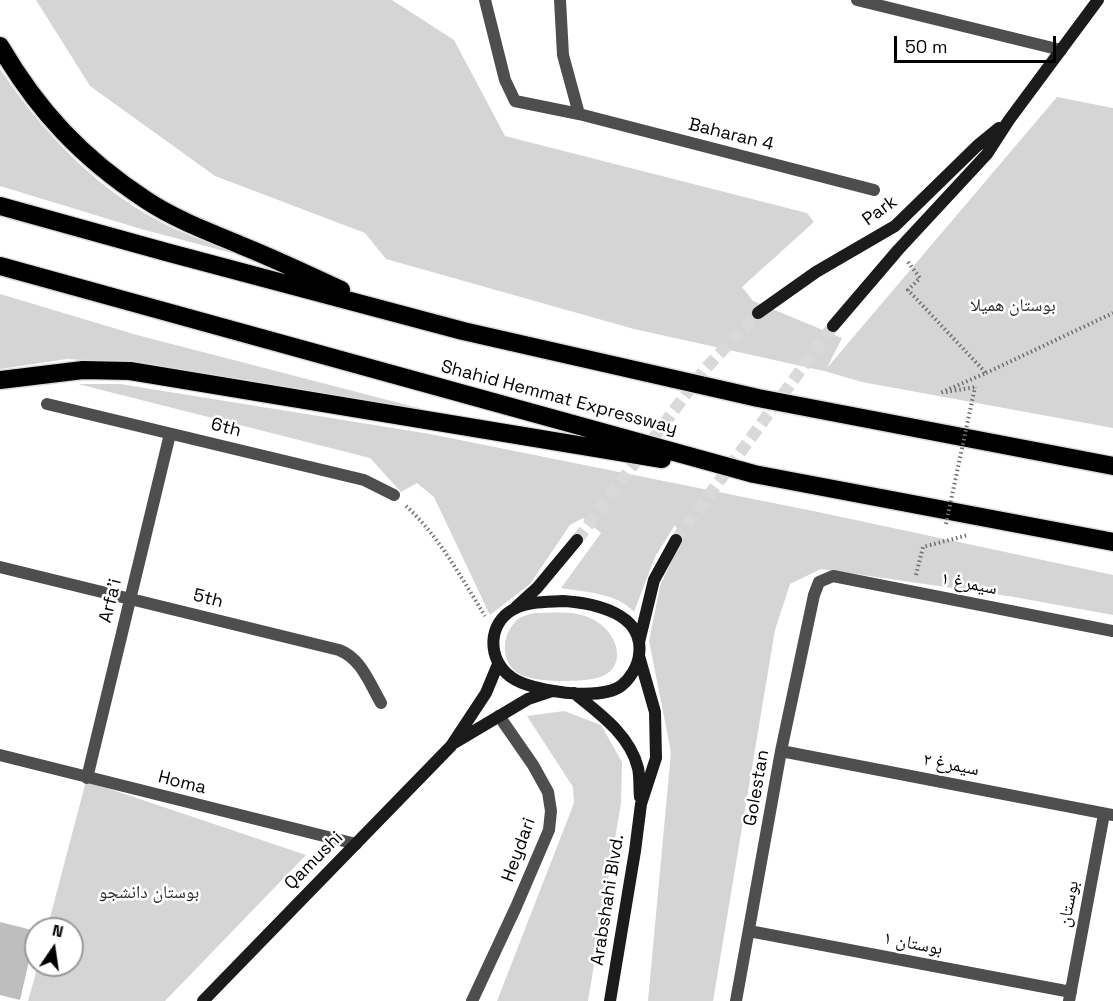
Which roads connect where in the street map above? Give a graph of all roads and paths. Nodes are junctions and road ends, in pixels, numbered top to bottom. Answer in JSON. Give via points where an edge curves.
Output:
{"nodes":[{"id":1,"x":484,"y":0,"type":"edge"},
{"id":2,"x":560,"y":0,"type":"edge"},
{"id":3,"x":857,"y":0,"type":"edge"},
{"id":4,"x":1098,"y":0,"type":"edge"},
{"id":5,"x":0,"y":46,"type":"edge"},
{"id":6,"x":1061,"y":50,"type":"junction"},
{"id":7,"x":579,"y":114,"type":"junction"},
{"id":8,"x":1009,"y":120,"type":"junction"},
{"id":9,"x":874,"y":190,"type":"dead end"},
{"id":10,"x":0,"y":206,"type":"edge"},
{"id":11,"x":898,"y":250,"type":"junction"},
{"id":12,"x":0,"y":266,"type":"edge"},
{"id":13,"x":392,"y":312,"type":"junction"},
{"id":14,"x":758,"y":313,"type":"tunnel mouth"},
{"id":15,"x":1113,"y":313,"type":"edge"},
{"id":16,"x":833,"y":326,"type":"tunnel mouth"},
{"id":17,"x":986,"y":373,"type":"junction"},
{"id":18,"x":0,"y":380,"type":"edge"},
{"id":19,"x":47,"y":404,"type":"dead end"},
{"id":20,"x":170,"y":434,"type":"junction"},
{"id":21,"x":1113,"y":466,"type":"edge"},
{"id":22,"x":754,"y":474,"type":"junction"},
{"id":23,"x":394,"y":495,"type":"joint"},
{"id":24,"x":946,"y":524,"type":"dead end"},
{"id":25,"x":969,"y":535,"type":"dead end"},
{"id":26,"x":577,"y":540,"type":"tunnel mouth"},
{"id":27,"x":676,"y":540,"type":"tunnel mouth"},
{"id":28,"x":1113,"y":542,"type":"edge"},
{"id":29,"x":0,"y":567,"type":"edge"},
{"id":30,"x":819,"y":582,"type":"joint"},
{"id":31,"x":912,"y":591,"type":"junction"},
{"id":32,"x":130,"y":599,"type":"junction"},
{"id":33,"x":516,"y":608,"type":"junction"},
{"id":34,"x":1113,"y":631,"type":"edge"},
{"id":35,"x":495,"y":632,"type":"junction"},
{"id":36,"x":639,"y":648,"type":"junction"},
{"id":37,"x":498,"y":664,"type":"junction"},
{"id":38,"x":552,"y":691,"type":"junction"},
{"id":39,"x":574,"y":693,"type":"junction"},
{"id":40,"x":381,"y":703,"type":"dead end"},
{"id":41,"x":500,"y":716,"type":"junction"},
{"id":42,"x":451,"y":746,"type":"junction"},
{"id":43,"x":782,"y":751,"type":"junction"},
{"id":44,"x":0,"y":755,"type":"edge"},
{"id":45,"x":87,"y":778,"type":"junction"},
{"id":46,"x":641,"y":804,"type":"junction"},
{"id":47,"x":1109,"y":815,"type":"edge"},
{"id":48,"x":356,"y":844,"type":"junction"},
{"id":49,"x":749,"y":931,"type":"junction"},
{"id":50,"x":1070,"y":996,"type":"edge"},
{"id":51,"x":203,"y":1001,"type":"edge"},
{"id":52,"x":472,"y":1001,"type":"edge"},
{"id":53,"x":610,"y":1001,"type":"edge"},
{"id":54,"x":736,"y":1001,"type":"edge"}],
"edges":[{"from":1,"to":7,"type":"street","name":"Baharan 4","via":[[505,80],[515,101]]},
{"from":2,"to":7,"type":"street","via":[[563,55]]},
{"from":3,"to":6,"type":"street"},
{"from":4,"to":6,"type":"street","name":"Park"},
{"from":5,"to":13,"type":"highway","via":[[18,77],[56,126],[100,168],[148,201]]},
{"from":6,"to":8,"type":"street","name":"Park"},
{"from":7,"to":9,"type":"street","name":"Baharan 4"},
{"from":8,"to":11,"type":"street","name":"Park","via":[[987,154]]},
{"from":8,"to":14,"type":"street","name":"Park","via":[[895,226],[816,272]]},
{"from":10,"to":13,"type":"highway"},
{"from":11,"to":16,"type":"street","name":"Park"},
{"from":11,"to":17,"type":"path","via":[[920,278],[908,290]]},
{"from":12,"to":22,"type":"highway","name":"Shahid Hemmat Expressway"},
{"from":13,"to":21,"type":"highway","via":[[758,398]]},
{"from":15,"to":17,"type":"path"},
{"from":17,"to":24,"type":"path","bridge":true,"via":[[940,393],[975,387]]},
{"from":18,"to":22,"type":"highway","via":[[83,370],[130,371]]},
{"from":19,"to":20,"type":"street","name":"6th"},
{"from":20,"to":23,"type":"street","name":"6th","via":[[364,480]]},
{"from":20,"to":32,"type":"street","name":"Arfa'i"},
{"from":22,"to":28,"type":"highway","name":"Shahid Hemmat Expressway"},
{"from":23,"to":35,"type":"path","via":[[418,517],[452,563]]},
{"from":25,"to":31,"type":"path","via":[[923,547]]},
{"from":26,"to":33,"type":"street"},
{"from":27,"to":36,"type":"street","via":[[654,580]]},
{"from":29,"to":32,"type":"street","name":"5th"},
{"from":30,"to":31,"type":"street","name":"سیمرغ ۱","via":[[834,576]]},
{"from":30,"to":43,"type":"street","name":"Golestan"},
{"from":31,"to":34,"type":"street","name":"سیمرغ ۱"},
{"from":32,"to":40,"type":"street","name":"5th","via":[[349,654]]},
{"from":32,"to":45,"type":"street","name":"Arfa'i"},
{"from":33,"to":35,"type":"street","via":[[500,621]]},
{"from":33,"to":36,"type":"street","via":[[563,601],[596,605],[625,620],[634,630]]},
{"from":35,"to":37,"type":"street","via":[[493,643]]},
{"from":36,"to":39,"type":"street","via":[[636,667],[621,686],[608,691]]},
{"from":36,"to":46,"type":"street","name":"Arabshahi Blvd.","via":[[655,712],[656,758]]},
{"from":37,"to":38,"type":"street","via":[[511,678]]},
{"from":37,"to":42,"type":"street","name":"Qamushi","via":[[494,680]]},
{"from":38,"to":39,"type":"street"},
{"from":38,"to":41,"type":"street","name":"Qamushi","via":[[528,699]]},
{"from":39,"to":46,"type":"street","name":"Arabshahi Blvd.","via":[[609,720],[627,744],[637,767]]},
{"from":41,"to":42,"type":"street","name":"Qamushi"},
{"from":41,"to":52,"type":"street","name":"Heydari","via":[[548,792],[551,811],[549,830]]},
{"from":42,"to":48,"type":"street","name":"Qamushi"},
{"from":43,"to":47,"type":"street","name":"سیمرغ ۲"},
{"from":43,"to":49,"type":"street","name":"Golestan"},
{"from":44,"to":45,"type":"street","name":"Homa"},
{"from":45,"to":48,"type":"street","name":"Homa"},
{"from":46,"to":53,"type":"street","name":"Arabshahi Blvd."},
{"from":47,"to":50,"type":"street","name":"بوستان"},
{"from":48,"to":51,"type":"street","name":"Qamushi"},
{"from":49,"to":50,"type":"street","name":"بوستان ۱"},
{"from":49,"to":54,"type":"street","name":"Golestan"}]}
